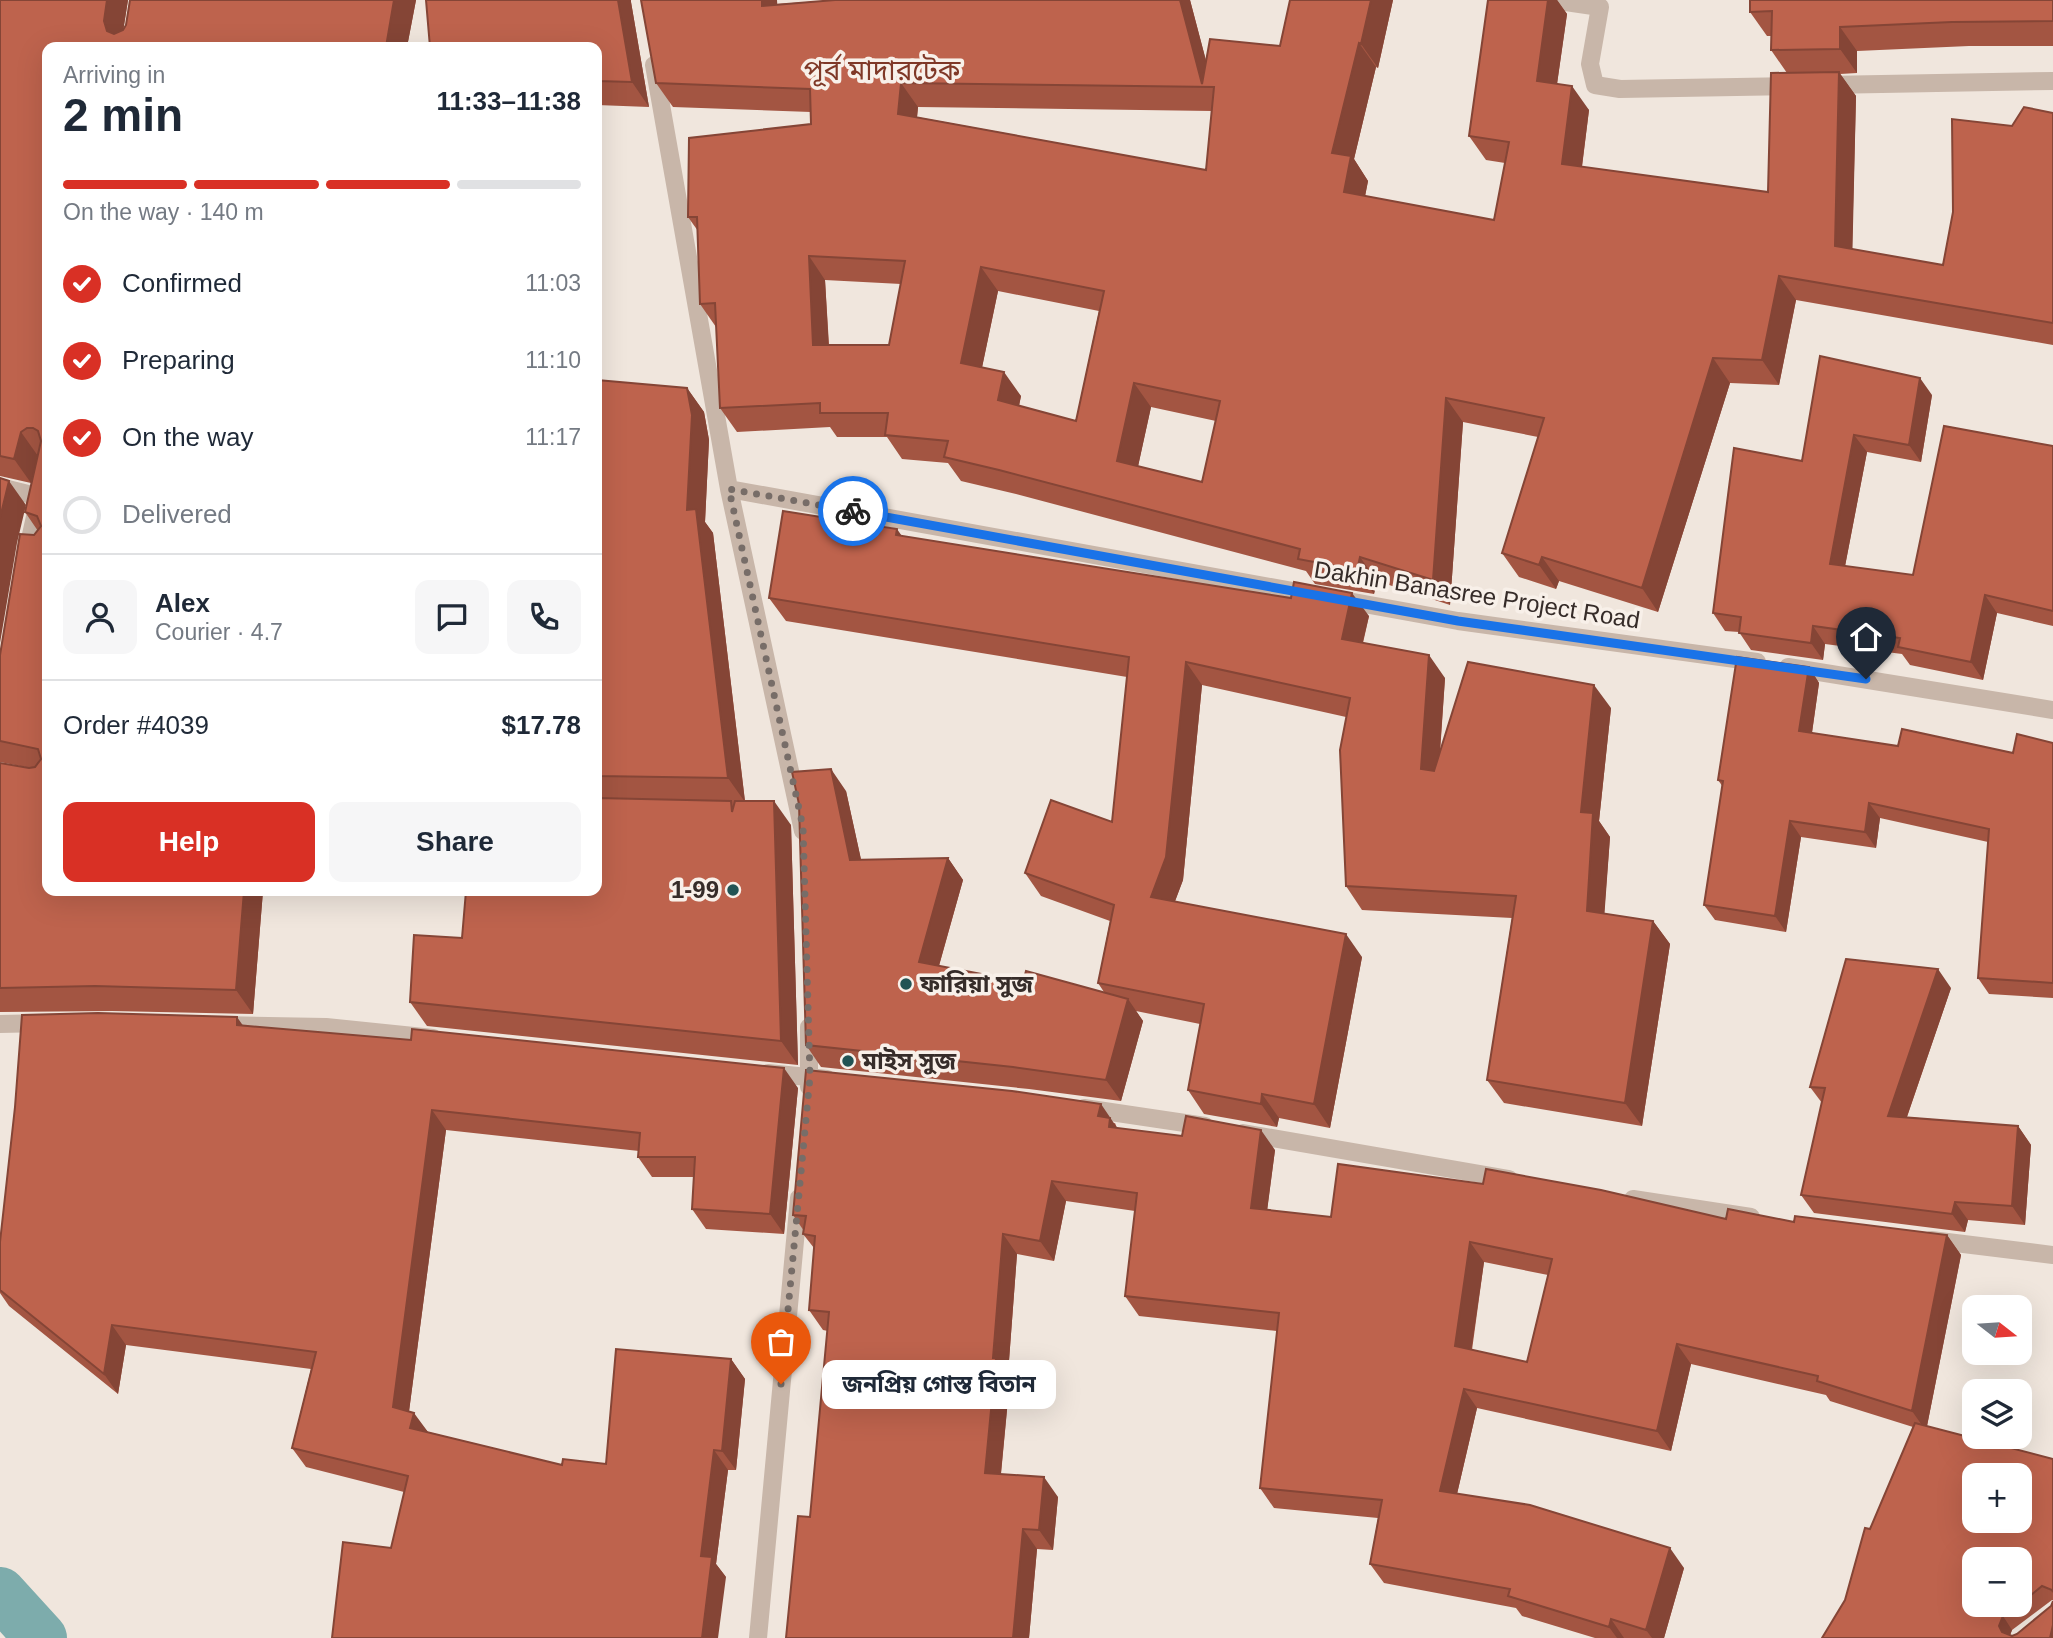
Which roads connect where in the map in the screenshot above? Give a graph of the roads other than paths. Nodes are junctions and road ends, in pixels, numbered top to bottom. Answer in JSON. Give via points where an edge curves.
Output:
{"nodes":[{"id":1,"x":1552,"y":0,"type":"edge"},
{"id":2,"x":652,"y":53,"type":"edge"},
{"id":3,"x":2053,"y":81,"type":"edge"},
{"id":4,"x":0,"y":487,"type":"edge"},
{"id":5,"x":42,"y":487,"type":"edge"},
{"id":6,"x":729,"y":489,"type":"junction"},
{"id":7,"x":40,"y":497,"type":"junction"},
{"id":8,"x":28,"y":545,"type":"junction"},
{"id":9,"x":42,"y":548,"type":"edge"},
{"id":10,"x":24,"y":571,"type":"edge"},
{"id":11,"x":2053,"y":710,"type":"edge"},
{"id":12,"x":804,"y":854,"type":"edge"},
{"id":13,"x":808,"y":1008,"type":"edge"},
{"id":14,"x":56,"y":1023,"type":"edge"},
{"id":15,"x":0,"y":1024,"type":"edge"},
{"id":16,"x":205,"y":1024,"type":"edge"},
{"id":17,"x":450,"y":1040,"type":"edge"},
{"id":18,"x":755,"y":1072,"type":"edge"},
{"id":19,"x":810,"y":1077,"type":"junction"},
{"id":20,"x":850,"y":1082,"type":"edge"},
{"id":21,"x":808,"y":1105,"type":"edge"},
{"id":22,"x":1064,"y":1105,"type":"edge"},
{"id":23,"x":801,"y":1175,"type":"edge"},
{"id":24,"x":1530,"y":1182,"type":"edge"},
{"id":25,"x":1612,"y":1195,"type":"edge"},
{"id":26,"x":1762,"y":1219,"type":"edge"},
{"id":27,"x":1915,"y":1238,"type":"edge"},
{"id":28,"x":2053,"y":1255,"type":"edge"},
{"id":29,"x":758,"y":1638,"type":"edge"}],
"edges":[{"from":1,"to":3,"type":"street","via":[[1600,7],[1590,64],[1595,85],[1620,89]]},
{"from":2,"to":6,"type":"street"},
{"from":4,"to":7,"type":"street"},
{"from":5,"to":7,"type":"street"},
{"from":6,"to":11,"type":"street","name":"Dakhin Banasree Project Road","via":[[1458,621],[1812,670]]},
{"from":6,"to":12,"type":"street"},
{"from":7,"to":8,"type":"street"},
{"from":8,"to":9,"type":"street"},
{"from":8,"to":10,"type":"street"},
{"from":13,"to":19,"type":"street"},
{"from":14,"to":15,"type":"street"},
{"from":16,"to":17,"type":"street","via":[[326,1027]]},
{"from":18,"to":19,"type":"street"},
{"from":19,"to":20,"type":"street"},
{"from":19,"to":21,"type":"street"},
{"from":22,"to":24,"type":"street"},
{"from":23,"to":29,"type":"street"},
{"from":25,"to":26,"type":"street"},
{"from":27,"to":28,"type":"street"}]}
